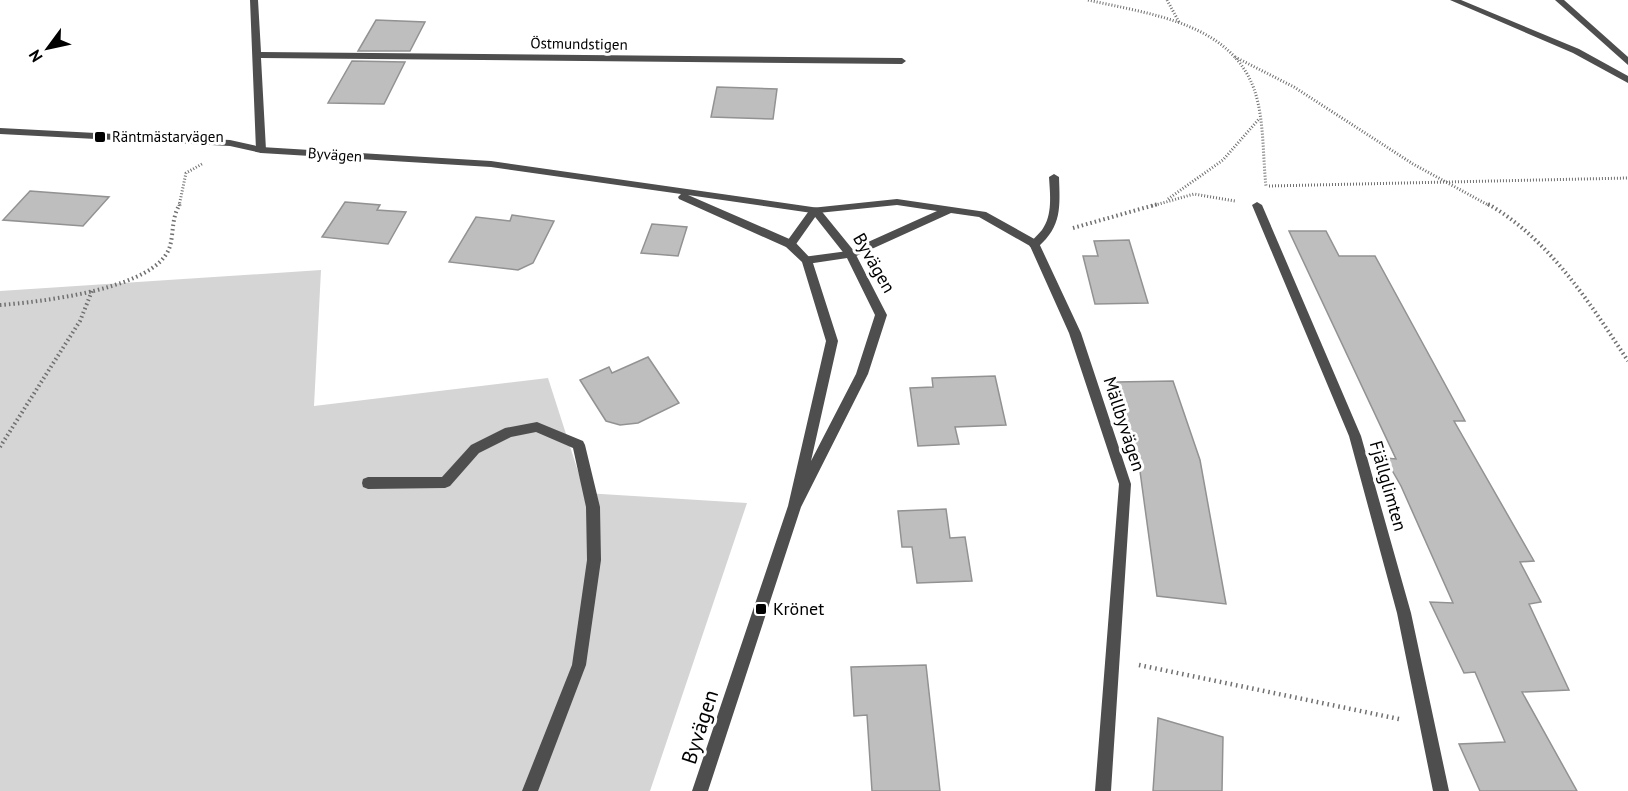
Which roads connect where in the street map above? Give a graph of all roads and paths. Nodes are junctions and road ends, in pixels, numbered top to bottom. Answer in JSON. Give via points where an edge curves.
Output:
{"nodes":[{"id":1,"x":254,"y":0,"type":"edge"},
{"id":2,"x":1088,"y":0,"type":"edge"},
{"id":3,"x":1167,"y":0,"type":"edge"},
{"id":4,"x":1454,"y":0,"type":"edge"},
{"id":5,"x":1558,"y":0,"type":"edge"},
{"id":6,"x":1180,"y":23,"type":"junction"},
{"id":7,"x":257,"y":55,"type":"junction"},
{"id":8,"x":1235,"y":57,"type":"junction"},
{"id":9,"x":902,"y":61,"type":"dead end"},
{"id":10,"x":1628,"y":62,"type":"edge"},
{"id":11,"x":1628,"y":80,"type":"edge"},
{"id":12,"x":1259,"y":118,"type":"junction"},
{"id":13,"x":0,"y":131,"type":"edge"},
{"id":14,"x":230,"y":142,"type":"junction"},
{"id":15,"x":261,"y":150,"type":"junction"},
{"id":16,"x":1054,"y":177,"type":"dead end"},
{"id":17,"x":1628,"y":178,"type":"edge"},
{"id":18,"x":1448,"y":180,"type":"junction"},
{"id":19,"x":1266,"y":186,"type":"junction"},
{"id":20,"x":670,"y":191,"type":"junction"},
{"id":21,"x":1166,"y":201,"type":"junction"},
{"id":22,"x":1257,"y":205,"type":"junction"},
{"id":23,"x":949,"y":209,"type":"junction"},
{"id":24,"x":815,"y":210,"type":"junction"},
{"id":25,"x":1047,"y":235,"type":"junction"},
{"id":26,"x":790,"y":244,"type":"junction"},
{"id":27,"x":1034,"y":244,"type":"junction"},
{"id":28,"x":850,"y":254,"type":"junction"},
{"id":29,"x":807,"y":260,"type":"junction"},
{"id":30,"x":92,"y":290,"type":"junction"},
{"id":31,"x":0,"y":304,"type":"edge"},
{"id":32,"x":1628,"y":361,"type":"edge"},
{"id":33,"x":0,"y":447,"type":"edge"},
{"id":34,"x":368,"y":483,"type":"dead end"},
{"id":35,"x":795,"y":506,"type":"junction"},
{"id":36,"x":1112,"y":659,"type":"junction"},
{"id":37,"x":1429,"y":725,"type":"junction"},
{"id":38,"x":530,"y":791,"type":"edge"},
{"id":39,"x":700,"y":791,"type":"edge"},
{"id":40,"x":1103,"y":791,"type":"edge"},
{"id":41,"x":1441,"y":791,"type":"edge"}],
"edges":[{"from":1,"to":7,"type":"street"},
{"from":2,"to":6,"type":"path"},
{"from":3,"to":6,"type":"path"},
{"from":4,"to":11,"type":"street","via":[[1576,51]]},
{"from":5,"to":10,"type":"street"},
{"from":6,"to":8,"type":"path","via":[[1213,36]]},
{"from":7,"to":9,"type":"street","name":"Östmundstigen"},
{"from":7,"to":15,"type":"street"},
{"from":8,"to":12,"type":"path","via":[[1249,77]]},
{"from":8,"to":18,"type":"path","via":[[1294,87],[1413,164]]},
{"from":12,"to":19,"type":"path"},
{"from":12,"to":21,"type":"path","via":[[1222,160]]},
{"from":13,"to":14,"type":"street","name":"Byvägen"},
{"from":14,"to":15,"type":"street","name":"Byvägen"},
{"from":14,"to":30,"type":"path","via":[[186,173],[165,258],[149,271]]},
{"from":15,"to":20,"type":"street","name":"Byvägen","via":[[491,164]]},
{"from":16,"to":25,"type":"street","via":[[1055,213]]},
{"from":17,"to":18,"type":"path"},
{"from":18,"to":19,"type":"path"},
{"from":18,"to":32,"type":"path","via":[[1526,231],[1563,270]]},
{"from":19,"to":22,"type":"path"},
{"from":20,"to":24,"type":"street","name":"Byvägen"},
{"from":20,"to":26,"type":"street","name":"Byvägen"},
{"from":21,"to":22,"type":"path","via":[[1194,195]]},
{"from":21,"to":25,"type":"path"},
{"from":22,"to":37,"type":"street","name":"Fjällglimten","via":[[1355,436],[1404,613]]},
{"from":23,"to":24,"type":"street","via":[[897,202]]},
{"from":23,"to":27,"type":"street","via":[[982,214]]},
{"from":23,"to":28,"type":"street"},
{"from":24,"to":26,"type":"street"},
{"from":24,"to":28,"type":"street","name":"Byvägen"},
{"from":25,"to":27,"type":"street"},
{"from":26,"to":29,"type":"street","name":"Byvägen"},
{"from":27,"to":36,"type":"street","name":"Mällbyvägen","via":[[1075,333],[1125,484]]},
{"from":28,"to":29,"type":"street"},
{"from":28,"to":35,"type":"street","name":"Byvägen","via":[[881,315],[862,374]]},
{"from":29,"to":35,"type":"street","name":"Byvägen","via":[[832,341]]},
{"from":30,"to":31,"type":"path","via":[[52,300]]},
{"from":30,"to":33,"type":"path","via":[[80,321]]},
{"from":34,"to":38,"type":"street","via":[[445,482],[475,449],[509,432],[537,427],[579,445],[593,507],[594,560],[579,665]]},
{"from":35,"to":39,"type":"street","name":"Byvägen"},
{"from":36,"to":37,"type":"path"},
{"from":36,"to":40,"type":"street","name":"Mällbyvägen"},
{"from":37,"to":41,"type":"street","name":"Fjällglimten"}]}
